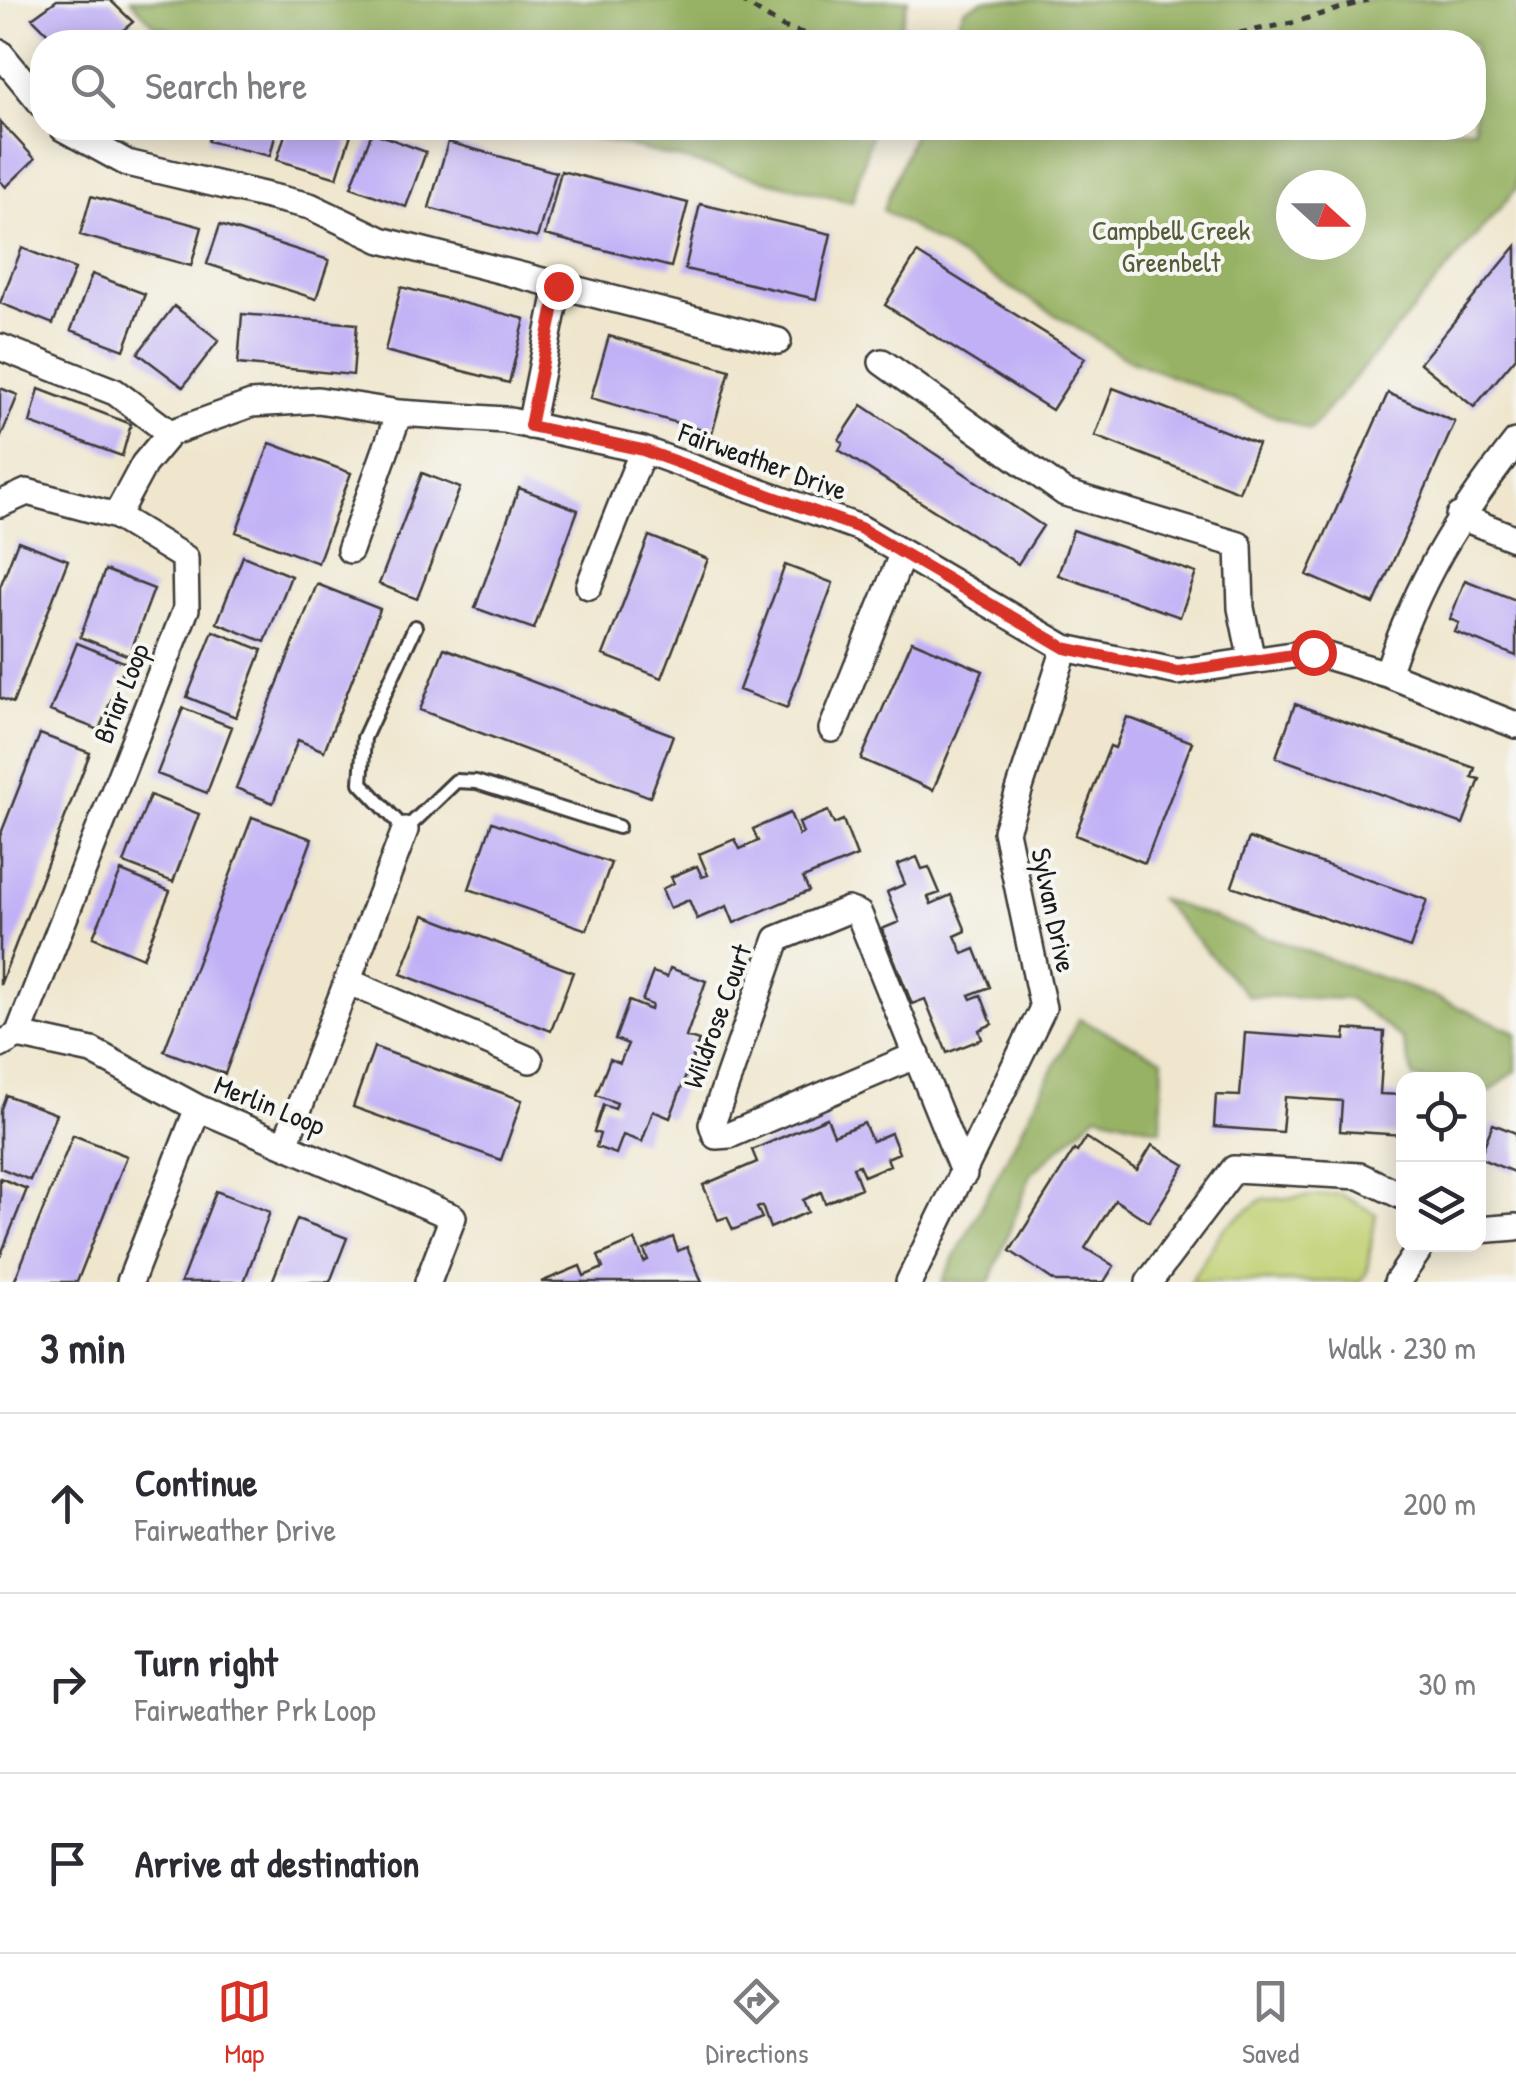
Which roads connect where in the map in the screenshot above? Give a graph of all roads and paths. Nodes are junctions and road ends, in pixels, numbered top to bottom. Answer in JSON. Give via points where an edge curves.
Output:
{"nodes":[{"id":1,"x":740,"y":0,"type":"edge"},
{"id":2,"x":1368,"y":0,"type":"edge"},
{"id":3,"x":793,"y":30,"type":"edge"},
{"id":4,"x":1255,"y":30,"type":"edge"},
{"id":5,"x":0,"y":54,"type":"edge"},
{"id":6,"x":30,"y":90,"type":"edge"},
{"id":7,"x":85,"y":140,"type":"edge"},
{"id":8,"x":558,"y":286,"type":"junction"},
{"id":9,"x":778,"y":341,"type":"dead end"},
{"id":10,"x":0,"y":347,"type":"edge"},
{"id":11,"x":882,"y":362,"type":"dead end"},
{"id":12,"x":399,"y":413,"type":"junction"},
{"id":13,"x":530,"y":426,"type":"junction"},
{"id":14,"x":170,"y":433,"type":"junction"},
{"id":15,"x":1516,"y":442,"type":"edge"},
{"id":16,"x":643,"y":450,"type":"junction"},
{"id":17,"x":0,"y":504,"type":"edge"},
{"id":18,"x":116,"y":516,"type":"junction"},
{"id":19,"x":1458,"y":516,"type":"junction"},
{"id":20,"x":1516,"y":539,"type":"edge"},
{"id":21,"x":350,"y":550,"type":"dead end"},
{"id":22,"x":902,"y":555,"type":"junction"},
{"id":23,"x":590,"y":586,"type":"dead end"},
{"id":24,"x":415,"y":627,"type":"dead end"},
{"id":25,"x":1065,"y":648,"type":"junction"},
{"id":26,"x":1252,"y":662,"type":"junction"},
{"id":27,"x":1388,"y":674,"type":"junction"},
{"id":28,"x":1516,"y":726,"type":"edge"},
{"id":29,"x":832,"y":729,"type":"dead end"},
{"id":30,"x":618,"y":828,"type":"dead end"},
{"id":31,"x":405,"y":830,"type":"junction"},
{"id":32,"x":347,"y":982,"type":"junction"},
{"id":33,"x":9,"y":1040,"type":"edge"},
{"id":34,"x":916,"y":1054,"type":"junction"},
{"id":35,"x":530,"y":1060,"type":"dead end"},
{"id":36,"x":198,"y":1108,"type":"junction"},
{"id":37,"x":286,"y":1142,"type":"junction"},
{"id":38,"x":964,"y":1174,"type":"junction"},
{"id":39,"x":1396,"y":1193,"type":"edge"},
{"id":40,"x":1516,"y":1227,"type":"edge"},
{"id":41,"x":1486,"y":1229,"type":"edge"},
{"id":42,"x":1417,"y":1252,"type":"edge"},
{"id":43,"x":130,"y":1282,"type":"edge"},
{"id":44,"x":428,"y":1282,"type":"edge"},
{"id":45,"x":909,"y":1282,"type":"edge"},
{"id":46,"x":1149,"y":1282,"type":"edge"},
{"id":47,"x":1396,"y":1282,"type":"edge"}],
"edges":[{"from":1,"to":3,"type":"path"},
{"from":2,"to":4,"type":"path"},
{"from":5,"to":6,"type":"street"},
{"from":7,"to":8,"type":"street","via":[[127,163],[310,206],[382,240]]},
{"from":8,"to":9,"type":"street"},
{"from":8,"to":13,"type":"street"},
{"from":10,"to":14,"type":"street","via":[[115,392]]},
{"from":11,"to":26,"type":"street","via":[[1065,493],[1239,545]]},
{"from":12,"to":13,"type":"street","name":"Fairweather Drive"},
{"from":12,"to":14,"type":"street","name":"Fairweather Drive","via":[[318,400],[251,404]]},
{"from":12,"to":21,"type":"street"},
{"from":13,"to":16,"type":"street","name":"Fairweather Drive"},
{"from":14,"to":18,"type":"street"},
{"from":15,"to":19,"type":"street"},
{"from":16,"to":22,"type":"street","name":"Fairweather Drive","via":[[860,528]]},
{"from":16,"to":23,"type":"street"},
{"from":17,"to":18,"type":"street","name":"Briar Loop","via":[[27,492]]},
{"from":18,"to":33,"type":"street","name":"Briar Loop","via":[[184,558],[186,609]]},
{"from":19,"to":20,"type":"street"},
{"from":19,"to":27,"type":"street","via":[[1409,608]]},
{"from":22,"to":25,"type":"street","name":"Fairweather Drive"},
{"from":22,"to":29,"type":"street"},
{"from":24,"to":31,"type":"lane","via":[[364,738],[361,783]]},
{"from":25,"to":26,"type":"street","name":"Fairweather Drive","via":[[1178,672]]},
{"from":25,"to":38,"type":"street","name":"Sylvan Drive","via":[[1006,831],[1044,1008]]},
{"from":26,"to":27,"type":"street","name":"Fairweather Drive","via":[[1313,652]]},
{"from":27,"to":28,"type":"street","name":"Fairweather Drive"},
{"from":30,"to":31,"type":"lane","via":[[476,782],[456,782]]},
{"from":31,"to":32,"type":"street"},
{"from":32,"to":35,"type":"street"},
{"from":32,"to":37,"type":"street"},
{"from":33,"to":36,"type":"street","name":"Merlin Loop","via":[[92,1050]]},
{"from":34,"to":34,"type":"street","name":"Wildrose Court","via":[[859,914],[848,910],[777,939],[712,1124],[716,1136]]},
{"from":34,"to":38,"type":"street","name":"Wildrose Court"},
{"from":36,"to":37,"type":"street","name":"Merlin Loop"},
{"from":36,"to":43,"type":"street"},
{"from":37,"to":44,"type":"street","name":"Merlin Loop","via":[[453,1216]]},
{"from":38,"to":45,"type":"street","name":"Sylvan Drive"},
{"from":39,"to":46,"type":"street","via":[[1360,1176],[1234,1169]]},
{"from":40,"to":41,"type":"street"},
{"from":42,"to":47,"type":"street"}]}
